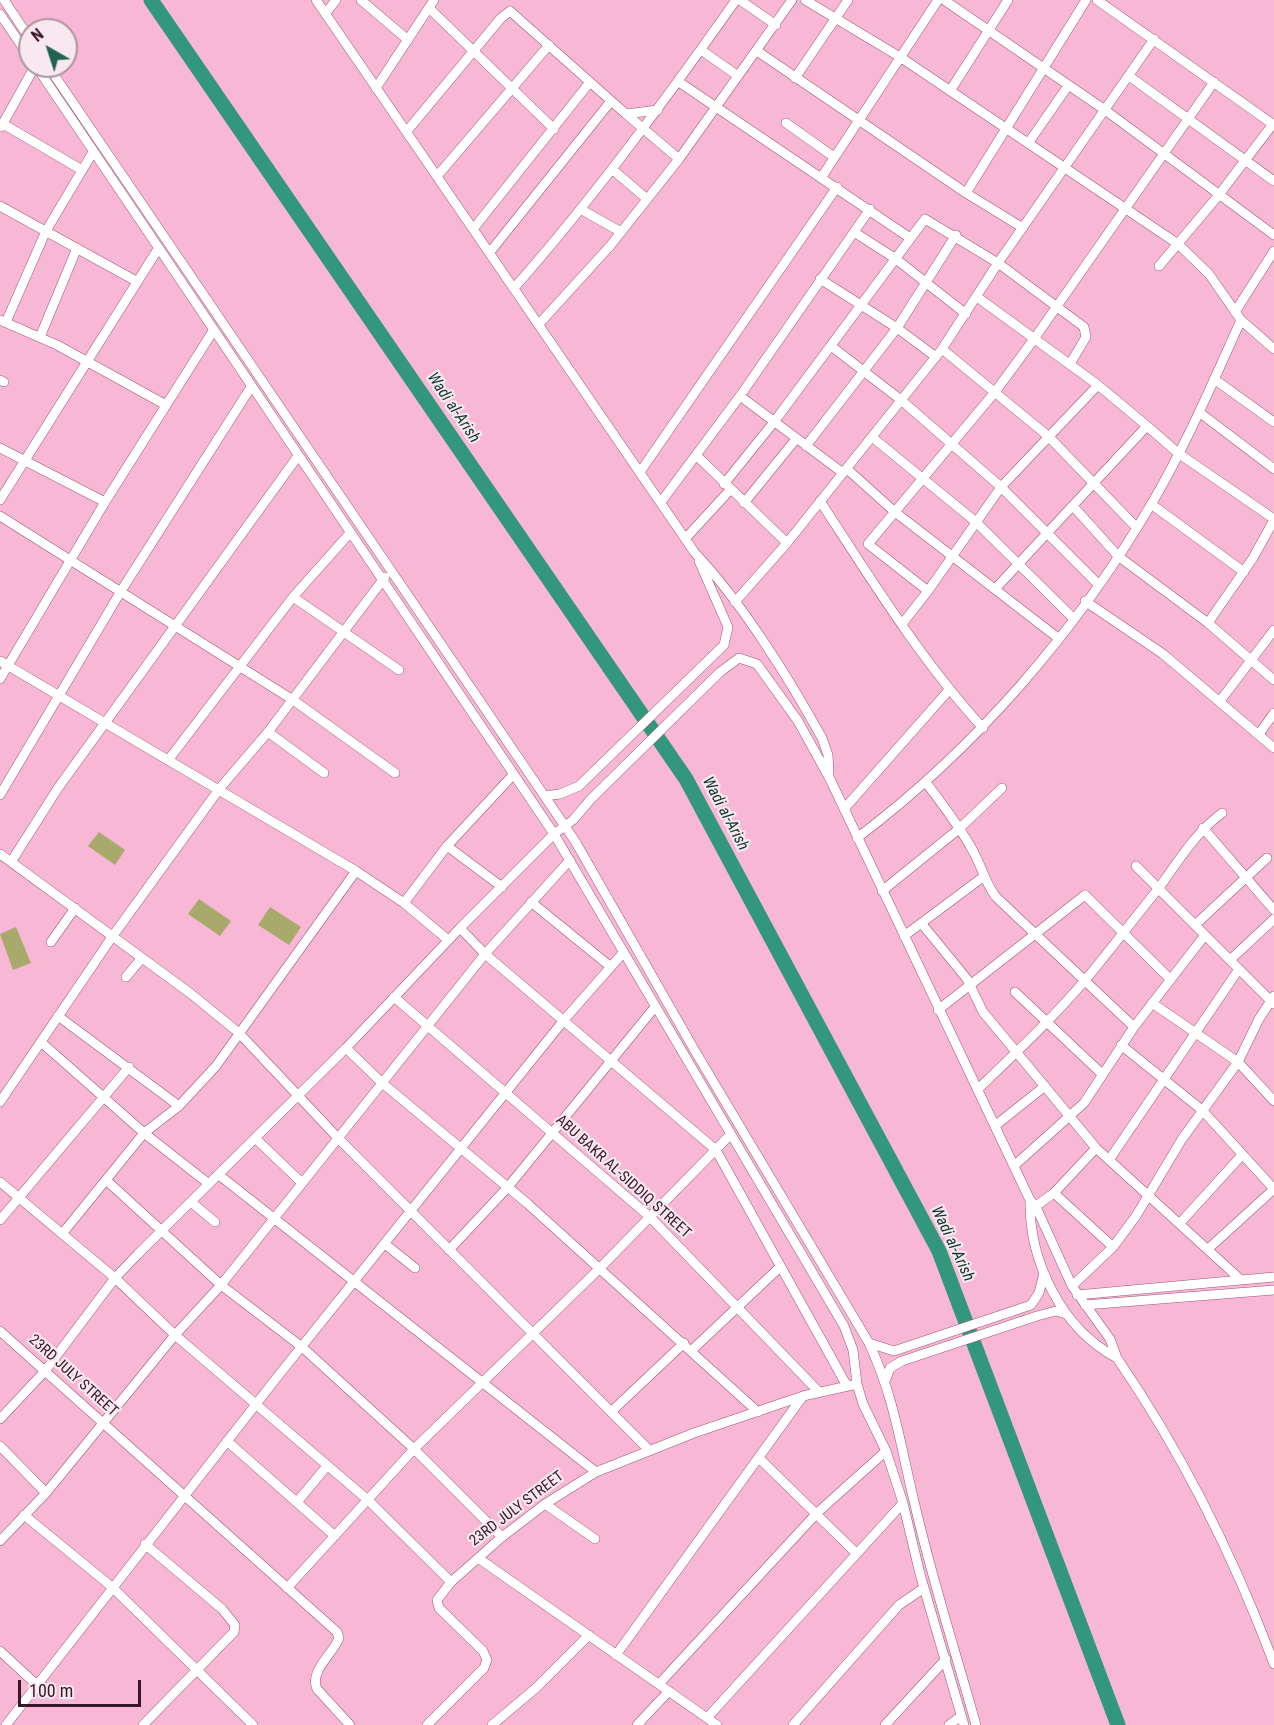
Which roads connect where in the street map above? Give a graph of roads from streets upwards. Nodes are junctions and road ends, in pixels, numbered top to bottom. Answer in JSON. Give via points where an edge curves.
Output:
{"nodes":[{"id":1,"x":3,"y":0,"type":"edge"},
{"id":2,"x":316,"y":0,"type":"edge"},
{"id":3,"x":336,"y":0,"type":"edge"},
{"id":4,"x":361,"y":0,"type":"edge"},
{"id":5,"x":738,"y":0,"type":"edge"},
{"id":6,"x":792,"y":0,"type":"edge"},
{"id":7,"x":805,"y":0,"type":"edge"},
{"id":8,"x":848,"y":0,"type":"edge"},
{"id":9,"x":938,"y":0,"type":"edge"},
{"id":10,"x":944,"y":0,"type":"edge"},
{"id":11,"x":1008,"y":0,"type":"edge"},
{"id":12,"x":1086,"y":0,"type":"edge"},
{"id":13,"x":1097,"y":0,"type":"edge"},
{"id":14,"x":433,"y":2,"type":"edge"},
{"id":15,"x":0,"y":14,"type":"edge"},
{"id":16,"x":325,"y":14,"type":"junction"},
{"id":17,"x":835,"y":18,"type":"junction"},
{"id":18,"x":18,"y":22,"type":"edge"},
{"id":19,"x":776,"y":25,"type":"junction"},
{"id":20,"x":988,"y":31,"type":"junction"},
{"id":21,"x":1154,"y":39,"type":"junction"},
{"id":22,"x":18,"y":40,"type":"edge"},
{"id":23,"x":408,"y":40,"type":"junction"},
{"id":24,"x":549,"y":45,"type":"junction"},
{"id":25,"x":475,"y":50,"type":"junction"},
{"id":26,"x":701,"y":50,"type":"junction"},
{"id":27,"x":757,"y":51,"type":"junction"},
{"id":28,"x":900,"y":57,"type":"junction"},
{"id":29,"x":1043,"y":70,"type":"junction"},
{"id":30,"x":738,"y":76,"type":"junction"},
{"id":31,"x":1129,"y":76,"type":"junction"},
{"id":32,"x":29,"y":78,"type":"edge"},
{"id":33,"x":44,"y":78,"type":"edge"},
{"id":34,"x":56,"y":78,"type":"edge"},
{"id":35,"x":795,"y":78,"type":"junction"},
{"id":36,"x":590,"y":82,"type":"junction"},
{"id":37,"x":679,"y":82,"type":"junction"},
{"id":38,"x":1214,"y":82,"type":"junction"},
{"id":39,"x":1068,"y":86,"type":"junction"},
{"id":40,"x":376,"y":88,"type":"junction"},
{"id":41,"x":514,"y":88,"type":"junction"},
{"id":42,"x":950,"y":91,"type":"junction"},
{"id":43,"x":611,"y":101,"type":"junction"},
{"id":44,"x":716,"y":108,"type":"junction"},
{"id":45,"x":658,"y":110,"type":"junction"},
{"id":46,"x":1105,"y":110,"type":"junction"},
{"id":47,"x":627,"y":114,"type":"junction"},
{"id":48,"x":1187,"y":118,"type":"junction"},
{"id":49,"x":858,"y":121,"type":"junction"},
{"id":50,"x":786,"y":123,"type":"dead end"},
{"id":51,"x":1274,"y":124,"type":"edge"},
{"id":52,"x":1,"y":126,"type":"edge"},
{"id":53,"x":1008,"y":128,"type":"junction"},
{"id":54,"x":554,"y":129,"type":"junction"},
{"id":55,"x":407,"y":131,"type":"junction"},
{"id":56,"x":643,"y":131,"type":"junction"},
{"id":57,"x":1029,"y":142,"type":"junction"},
{"id":58,"x":93,"y":152,"type":"junction"},
{"id":59,"x":1163,"y":153,"type":"junction"},
{"id":60,"x":834,"y":157,"type":"junction"},
{"id":61,"x":679,"y":159,"type":"junction"},
{"id":62,"x":1245,"y":162,"type":"junction"},
{"id":63,"x":1066,"y":166,"type":"junction"},
{"id":64,"x":82,"y":170,"type":"junction"},
{"id":65,"x":613,"y":170,"type":"junction"},
{"id":66,"x":438,"y":175,"type":"junction"},
{"id":67,"x":821,"y":178,"type":"junction"},
{"id":68,"x":1274,"y":181,"type":"edge"},
{"id":69,"x":837,"y":188,"type":"junction"},
{"id":70,"x":966,"y":193,"type":"junction"},
{"id":71,"x":1218,"y":196,"type":"junction"},
{"id":72,"x":647,"y":199,"type":"junction"},
{"id":73,"x":0,"y":207,"type":"edge"},
{"id":74,"x":1126,"y":208,"type":"junction"},
{"id":75,"x":870,"y":209,"type":"junction"},
{"id":76,"x":582,"y":210,"type":"junction"},
{"id":77,"x":474,"y":228,"type":"junction"},
{"id":78,"x":1023,"y":228,"type":"junction"},
{"id":79,"x":46,"y":231,"type":"junction"},
{"id":80,"x":621,"y":232,"type":"junction"},
{"id":81,"x":854,"y":232,"type":"junction"},
{"id":82,"x":956,"y":235,"type":"junction"},
{"id":83,"x":1274,"y":235,"type":"edge"},
{"id":84,"x":910,"y":238,"type":"junction"},
{"id":85,"x":1178,"y":244,"type":"junction"},
{"id":86,"x":76,"y":248,"type":"junction"},
{"id":87,"x":158,"y":249,"type":"junction"},
{"id":88,"x":490,"y":252,"type":"junction"},
{"id":89,"x":1273,"y":254,"type":"edge"},
{"id":90,"x":896,"y":260,"type":"junction"},
{"id":91,"x":998,"y":263,"type":"junction"},
{"id":92,"x":1159,"y":266,"type":"dead end"},
{"id":93,"x":820,"y":279,"type":"junction"},
{"id":94,"x":136,"y":281,"type":"junction"},
{"id":95,"x":927,"y":283,"type":"junction"},
{"id":96,"x":515,"y":287,"type":"junction"},
{"id":97,"x":977,"y":297,"type":"junction"},
{"id":98,"x":861,"y":305,"type":"junction"},
{"id":99,"x":1056,"y":306,"type":"junction"},
{"id":100,"x":1235,"y":312,"type":"junction"},
{"id":101,"x":966,"y":314,"type":"junction"},
{"id":102,"x":1241,"y":320,"type":"junction"},
{"id":103,"x":3,"y":321,"type":"edge"},
{"id":104,"x":539,"y":324,"type":"junction"},
{"id":105,"x":897,"y":328,"type":"junction"},
{"id":106,"x":213,"y":331,"type":"junction"},
{"id":107,"x":40,"y":337,"type":"junction"},
{"id":108,"x":1034,"y":339,"type":"junction"},
{"id":109,"x":831,"y":346,"type":"junction"},
{"id":110,"x":1274,"y":348,"type":"edge"},
{"id":111,"x":939,"y":353,"type":"junction"},
{"id":112,"x":86,"y":362,"type":"junction"},
{"id":113,"x":1070,"y":364,"type":"junction"},
{"id":114,"x":864,"y":370,"type":"junction"},
{"id":115,"x":1214,"y":379,"type":"junction"},
{"id":116,"x":1098,"y":385,"type":"junction"},
{"id":117,"x":251,"y":387,"type":"junction"},
{"id":118,"x":995,"y":392,"type":"junction"},
{"id":119,"x":740,"y":396,"type":"junction"},
{"id":120,"x":901,"y":400,"type":"junction"},
{"id":121,"x":166,"y":405,"type":"junction"},
{"id":122,"x":1198,"y":412,"type":"junction"},
{"id":123,"x":774,"y":422,"type":"junction"},
{"id":124,"x":1274,"y":422,"type":"edge"},
{"id":125,"x":1148,"y":426,"type":"junction"},
{"id":126,"x":1048,"y":436,"type":"junction"},
{"id":127,"x":872,"y":437,"type":"junction"},
{"id":128,"x":796,"y":439,"type":"junction"},
{"id":129,"x":950,"y":444,"type":"junction"},
{"id":130,"x":806,"y":446,"type":"junction"},
{"id":131,"x":0,"y":448,"type":"edge"},
{"id":132,"x":1178,"y":453,"type":"junction"},
{"id":133,"x":298,"y":456,"type":"junction"},
{"id":134,"x":697,"y":456,"type":"junction"},
{"id":135,"x":24,"y":461,"type":"junction"},
{"id":136,"x":1274,"y":469,"type":"edge"},
{"id":137,"x":845,"y":471,"type":"junction"},
{"id":138,"x":640,"y":472,"type":"junction"},
{"id":139,"x":923,"y":478,"type":"junction"},
{"id":140,"x":1095,"y":483,"type":"junction"},
{"id":141,"x":727,"y":487,"type":"junction"},
{"id":142,"x":1001,"y":487,"type":"junction"},
{"id":143,"x":0,"y":500,"type":"edge"},
{"id":144,"x":820,"y":501,"type":"junction"},
{"id":145,"x":105,"y":502,"type":"junction"},
{"id":146,"x":661,"y":502,"type":"junction"},
{"id":147,"x":744,"y":503,"type":"junction"},
{"id":148,"x":1151,"y":504,"type":"junction"},
{"id":149,"x":1073,"y":506,"type":"junction"},
{"id":150,"x":895,"y":512,"type":"junction"},
{"id":151,"x":0,"y":516,"type":"edge"},
{"id":152,"x":1274,"y":519,"type":"edge"},
{"id":153,"x":976,"y":522,"type":"junction"},
{"id":154,"x":1136,"y":527,"type":"junction"},
{"id":155,"x":350,"y":533,"type":"junction"},
{"id":156,"x":1045,"y":533,"type":"junction"},
{"id":157,"x":686,"y":539,"type":"junction"},
{"id":158,"x":787,"y":543,"type":"junction"},
{"id":159,"x":868,"y":544,"type":"junction"},
{"id":160,"x":696,"y":553,"type":"junction"},
{"id":161,"x":954,"y":556,"type":"junction"},
{"id":162,"x":1118,"y":556,"type":"junction"},
{"id":163,"x":857,"y":558,"type":"junction"},
{"id":164,"x":71,"y":561,"type":"junction"},
{"id":165,"x":1017,"y":563,"type":"junction"},
{"id":166,"x":391,"y":570,"type":"junction"},
{"id":167,"x":1244,"y":572,"type":"junction"},
{"id":168,"x":381,"y":580,"type":"junction"},
{"id":169,"x":1098,"y":584,"type":"junction"},
{"id":170,"x":996,"y":588,"type":"junction"},
{"id":171,"x":121,"y":591,"type":"junction"},
{"id":172,"x":928,"y":591,"type":"junction"},
{"id":173,"x":293,"y":597,"type":"junction"},
{"id":174,"x":1086,"y":601,"type":"junction"},
{"id":175,"x":735,"y":602,"type":"junction"},
{"id":176,"x":1073,"y":618,"type":"junction"},
{"id":177,"x":1208,"y":623,"type":"junction"},
{"id":178,"x":902,"y":624,"type":"junction"},
{"id":179,"x":177,"y":626,"type":"junction"},
{"id":180,"x":1274,"y":630,"type":"edge"},
{"id":181,"x":340,"y":632,"type":"junction"},
{"id":182,"x":1058,"y":638,"type":"junction"},
{"id":183,"x":1252,"y":662,"type":"junction"},
{"id":184,"x":4,"y":663,"type":"edge"},
{"id":185,"x":239,"y":666,"type":"junction"},
{"id":186,"x":399,"y":670,"type":"dead end"},
{"id":187,"x":0,"y":678,"type":"edge"},
{"id":188,"x":1274,"y":680,"type":"edge"},
{"id":189,"x":949,"y":690,"type":"junction"},
{"id":190,"x":60,"y":696,"type":"junction"},
{"id":191,"x":293,"y":700,"type":"junction"},
{"id":192,"x":1220,"y":701,"type":"junction"},
{"id":193,"x":1274,"y":713,"type":"edge"},
{"id":194,"x":106,"y":723,"type":"junction"},
{"id":195,"x":983,"y":728,"type":"junction"},
{"id":196,"x":268,"y":732,"type":"junction"},
{"id":197,"x":1259,"y":734,"type":"junction"},
{"id":198,"x":1274,"y":748,"type":"edge"},
{"id":199,"x":169,"y":759,"type":"junction"},
{"id":200,"x":324,"y":773,"type":"dead end"},
{"id":201,"x":395,"y":773,"type":"dead end"},
{"id":202,"x":513,"y":775,"type":"junction"},
{"id":203,"x":830,"y":779,"type":"junction"},
{"id":204,"x":927,"y":784,"type":"junction"},
{"id":205,"x":1002,"y":788,"type":"dead end"},
{"id":206,"x":220,"y":789,"type":"junction"},
{"id":207,"x":0,"y":795,"type":"edge"},
{"id":208,"x":545,"y":796,"type":"junction"},
{"id":209,"x":844,"y":809,"type":"junction"},
{"id":210,"x":1222,"y":813,"type":"dead end"},
{"id":211,"x":565,"y":827,"type":"junction"},
{"id":212,"x":960,"y":828,"type":"junction"},
{"id":213,"x":1203,"y":828,"type":"junction"},
{"id":214,"x":554,"y":834,"type":"junction"},
{"id":215,"x":857,"y":838,"type":"junction"},
{"id":216,"x":447,"y":846,"type":"junction"},
{"id":217,"x":0,"y":854,"type":"edge"},
{"id":218,"x":1267,"y":858,"type":"dead end"},
{"id":219,"x":570,"y":860,"type":"junction"},
{"id":220,"x":11,"y":862,"type":"junction"},
{"id":221,"x":1136,"y":866,"type":"dead end"},
{"id":222,"x":356,"y":871,"type":"junction"},
{"id":223,"x":983,"y":878,"type":"junction"},
{"id":224,"x":1246,"y":878,"type":"junction"},
{"id":225,"x":502,"y":887,"type":"junction"},
{"id":226,"x":1158,"y":889,"type":"junction"},
{"id":227,"x":882,"y":891,"type":"junction"},
{"id":228,"x":531,"y":902,"type":"junction"},
{"id":229,"x":404,"y":903,"type":"junction"},
{"id":230,"x":75,"y":908,"type":"junction"},
{"id":231,"x":1274,"y":910,"type":"edge"},
{"id":232,"x":1274,"y":919,"type":"edge"},
{"id":233,"x":922,"y":924,"type":"junction"},
{"id":234,"x":1195,"y":925,"type":"junction"},
{"id":235,"x":460,"y":928,"type":"junction"},
{"id":236,"x":1123,"y":932,"type":"junction"},
{"id":237,"x":1205,"y":935,"type":"junction"},
{"id":238,"x":904,"y":936,"type":"junction"},
{"id":239,"x":1036,"y":936,"type":"junction"},
{"id":240,"x":112,"y":937,"type":"junction"},
{"id":241,"x":448,"y":940,"type":"junction"},
{"id":242,"x":51,"y":942,"type":"dead end"},
{"id":243,"x":622,"y":953,"type":"junction"},
{"id":244,"x":485,"y":954,"type":"junction"},
{"id":245,"x":141,"y":958,"type":"junction"},
{"id":246,"x":1230,"y":960,"type":"junction"},
{"id":247,"x":611,"y":967,"type":"junction"},
{"id":248,"x":1239,"y":969,"type":"junction"},
{"id":249,"x":126,"y":977,"type":"dead end"},
{"id":250,"x":1170,"y":979,"type":"junction"},
{"id":251,"x":1085,"y":981,"type":"junction"},
{"id":252,"x":972,"y":986,"type":"junction"},
{"id":253,"x":1015,"y":992,"type":"dead end"},
{"id":254,"x":394,"y":997,"type":"junction"},
{"id":255,"x":1273,"y":1000,"type":"edge"},
{"id":256,"x":1152,"y":1003,"type":"junction"},
{"id":257,"x":655,"y":1007,"type":"junction"},
{"id":258,"x":938,"y":1010,"type":"junction"},
{"id":259,"x":58,"y":1016,"type":"junction"},
{"id":260,"x":564,"y":1020,"type":"junction"},
{"id":261,"x":1047,"y":1024,"type":"junction"},
{"id":262,"x":426,"y":1026,"type":"junction"},
{"id":263,"x":1134,"y":1027,"type":"junction"},
{"id":264,"x":1194,"y":1031,"type":"junction"},
{"id":265,"x":239,"y":1033,"type":"junction"},
{"id":266,"x":41,"y":1042,"type":"junction"},
{"id":267,"x":1121,"y":1046,"type":"junction"},
{"id":268,"x":346,"y":1048,"type":"junction"},
{"id":269,"x":1016,"y":1053,"type":"junction"},
{"id":270,"x":610,"y":1062,"type":"junction"},
{"id":271,"x":1238,"y":1062,"type":"junction"},
{"id":272,"x":129,"y":1067,"type":"junction"},
{"id":273,"x":1102,"y":1074,"type":"junction"},
{"id":274,"x":1164,"y":1080,"type":"junction"},
{"id":275,"x":381,"y":1082,"type":"junction"},
{"id":276,"x":1045,"y":1086,"type":"junction"},
{"id":277,"x":978,"y":1089,"type":"junction"},
{"id":278,"x":507,"y":1094,"type":"junction"},
{"id":279,"x":298,"y":1096,"type":"junction"},
{"id":280,"x":104,"y":1097,"type":"junction"},
{"id":281,"x":1274,"y":1101,"type":"edge"},
{"id":282,"x":0,"y":1102,"type":"edge"},
{"id":283,"x":179,"y":1106,"type":"junction"},
{"id":284,"x":1202,"y":1110,"type":"junction"},
{"id":285,"x":1070,"y":1118,"type":"junction"},
{"id":286,"x":996,"y":1125,"type":"junction"},
{"id":287,"x":144,"y":1133,"type":"junction"},
{"id":288,"x":552,"y":1134,"type":"junction"},
{"id":289,"x":730,"y":1135,"type":"junction"},
{"id":290,"x":255,"y":1138,"type":"junction"},
{"id":291,"x":338,"y":1138,"type":"junction"},
{"id":292,"x":1096,"y":1148,"type":"junction"},
{"id":293,"x":462,"y":1150,"type":"junction"},
{"id":294,"x":716,"y":1150,"type":"junction"},
{"id":295,"x":1242,"y":1155,"type":"junction"},
{"id":296,"x":1109,"y":1160,"type":"junction"},
{"id":297,"x":1015,"y":1165,"type":"junction"},
{"id":298,"x":219,"y":1175,"type":"junction"},
{"id":299,"x":106,"y":1180,"type":"junction"},
{"id":300,"x":0,"y":1182,"type":"edge"},
{"id":301,"x":302,"y":1183,"type":"junction"},
{"id":302,"x":209,"y":1184,"type":"junction"},
{"id":303,"x":508,"y":1187,"type":"junction"},
{"id":304,"x":1054,"y":1193,"type":"junction"},
{"id":305,"x":1149,"y":1194,"type":"junction"},
{"id":306,"x":19,"y":1198,"type":"junction"},
{"id":307,"x":1271,"y":1198,"type":"edge"},
{"id":308,"x":191,"y":1202,"type":"junction"},
{"id":309,"x":1032,"y":1205,"type":"junction"},
{"id":310,"x":412,"y":1211,"type":"junction"},
{"id":311,"x":650,"y":1217,"type":"junction"},
{"id":312,"x":272,"y":1219,"type":"junction"},
{"id":313,"x":0,"y":1220,"type":"edge"},
{"id":314,"x":215,"y":1222,"type":"dead end"},
{"id":315,"x":1180,"y":1223,"type":"junction"},
{"id":316,"x":161,"y":1230,"type":"junction"},
{"id":317,"x":62,"y":1234,"type":"junction"},
{"id":318,"x":386,"y":1244,"type":"junction"},
{"id":319,"x":1113,"y":1247,"type":"junction"},
{"id":320,"x":449,"y":1250,"type":"junction"},
{"id":321,"x":1208,"y":1250,"type":"junction"},
{"id":322,"x":780,"y":1267,"type":"junction"},
{"id":323,"x":415,"y":1268,"type":"dead end"},
{"id":324,"x":599,"y":1269,"type":"junction"},
{"id":325,"x":1044,"y":1273,"type":"junction"},
{"id":326,"x":1274,"y":1277,"type":"edge"},
{"id":327,"x":115,"y":1278,"type":"junction"},
{"id":328,"x":1257,"y":1279,"type":"junction"},
{"id":329,"x":1241,"y":1280,"type":"junction"},
{"id":330,"x":354,"y":1283,"type":"junction"},
{"id":331,"x":220,"y":1285,"type":"junction"},
{"id":332,"x":1072,"y":1286,"type":"junction"},
{"id":333,"x":1274,"y":1290,"type":"edge"},
{"id":334,"x":1260,"y":1292,"type":"junction"},
{"id":335,"x":1077,"y":1295,"type":"junction"},
{"id":336,"x":1085,"y":1305,"type":"junction"},
{"id":337,"x":738,"y":1306,"type":"junction"},
{"id":338,"x":1066,"y":1314,"type":"junction"},
{"id":339,"x":0,"y":1331,"type":"edge"},
{"id":340,"x":532,"y":1332,"type":"junction"},
{"id":341,"x":175,"y":1335,"type":"junction"},
{"id":342,"x":869,"y":1343,"type":"junction"},
{"id":343,"x":302,"y":1347,"type":"junction"},
{"id":344,"x":688,"y":1347,"type":"junction"},
{"id":345,"x":1117,"y":1358,"type":"junction"},
{"id":346,"x":45,"y":1371,"type":"junction"},
{"id":347,"x":886,"y":1379,"type":"junction"},
{"id":348,"x":483,"y":1381,"type":"junction"},
{"id":349,"x":852,"y":1385,"type":"junction"},
{"id":350,"x":819,"y":1392,"type":"junction"},
{"id":351,"x":803,"y":1396,"type":"junction"},
{"id":352,"x":255,"y":1404,"type":"junction"},
{"id":353,"x":612,"y":1410,"type":"junction"},
{"id":354,"x":758,"y":1412,"type":"junction"},
{"id":355,"x":0,"y":1419,"type":"edge"},
{"id":356,"x":102,"y":1423,"type":"junction"},
{"id":357,"x":227,"y":1441,"type":"junction"},
{"id":358,"x":0,"y":1446,"type":"edge"},
{"id":359,"x":414,"y":1449,"type":"junction"},
{"id":360,"x":649,"y":1450,"type":"junction"},
{"id":361,"x":886,"y":1451,"type":"junction"},
{"id":362,"x":905,"y":1456,"type":"junction"},
{"id":363,"x":759,"y":1458,"type":"junction"},
{"id":364,"x":889,"y":1462,"type":"junction"},
{"id":365,"x":327,"y":1466,"type":"junction"},
{"id":366,"x":596,"y":1472,"type":"junction"},
{"id":367,"x":46,"y":1493,"type":"junction"},
{"id":368,"x":184,"y":1497,"type":"junction"},
{"id":369,"x":369,"y":1501,"type":"junction"},
{"id":370,"x":297,"y":1502,"type":"junction"},
{"id":371,"x":903,"y":1503,"type":"junction"},
{"id":372,"x":545,"y":1504,"type":"junction"},
{"id":373,"x":817,"y":1513,"type":"junction"},
{"id":374,"x":24,"y":1515,"type":"junction"},
{"id":375,"x":335,"y":1536,"type":"junction"},
{"id":376,"x":502,"y":1537,"type":"junction"},
{"id":377,"x":595,"y":1539,"type":"dead end"},
{"id":378,"x":0,"y":1541,"type":"edge"},
{"id":379,"x":145,"y":1544,"type":"junction"},
{"id":380,"x":856,"y":1553,"type":"junction"},
{"id":381,"x":478,"y":1558,"type":"junction"},
{"id":382,"x":933,"y":1572,"type":"junction"},
{"id":383,"x":920,"y":1574,"type":"junction"},
{"id":384,"x":451,"y":1582,"type":"junction"},
{"id":385,"x":112,"y":1587,"type":"junction"},
{"id":386,"x":287,"y":1588,"type":"junction"},
{"id":387,"x":924,"y":1588,"type":"junction"},
{"id":388,"x":589,"y":1635,"type":"junction"},
{"id":389,"x":0,"y":1651,"type":"edge"},
{"id":390,"x":616,"y":1654,"type":"junction"},
{"id":391,"x":946,"y":1659,"type":"junction"},
{"id":392,"x":1274,"y":1664,"type":"edge"},
{"id":393,"x":198,"y":1670,"type":"junction"},
{"id":394,"x":659,"y":1684,"type":"junction"},
{"id":395,"x":38,"y":1686,"type":"junction"},
{"id":396,"x":669,"y":1692,"type":"junction"},
{"id":397,"x":707,"y":1718,"type":"junction"},
{"id":398,"x":962,"y":1720,"type":"edge"},
{"id":399,"x":347,"y":1724,"type":"edge"},
{"id":400,"x":6,"y":1725,"type":"edge"},
{"id":401,"x":142,"y":1725,"type":"edge"},
{"id":402,"x":253,"y":1725,"type":"edge"},
{"id":403,"x":427,"y":1725,"type":"edge"},
{"id":404,"x":492,"y":1725,"type":"edge"},
{"id":405,"x":637,"y":1725,"type":"edge"},
{"id":406,"x":717,"y":1725,"type":"edge"},
{"id":407,"x":793,"y":1725,"type":"edge"},
{"id":408,"x":885,"y":1725,"type":"edge"},
{"id":409,"x":949,"y":1725,"type":"edge"},
{"id":410,"x":976,"y":1725,"type":"edge"}],
"edges":[{"from":1,"to":18,"type":"street"},
{"from":2,"to":16,"type":"street"},
{"from":3,"to":16,"type":"street"},
{"from":4,"to":23,"type":"street"},
{"from":5,"to":19,"type":"street"},
{"from":5,"to":26,"type":"street"},
{"from":6,"to":19,"type":"street"},
{"from":7,"to":17,"type":"street"},
{"from":8,"to":17,"type":"street"},
{"from":9,"to":28,"type":"street"},
{"from":10,"to":20,"type":"street"},
{"from":11,"to":20,"type":"street"},
{"from":12,"to":29,"type":"street"},
{"from":13,"to":21,"type":"street"},
{"from":14,"to":23,"type":"street"},
{"from":14,"to":25,"type":"street"},
{"from":15,"to":22,"type":"street"},
{"from":16,"to":40,"type":"street"},
{"from":17,"to":28,"type":"street"},
{"from":17,"to":35,"type":"street"},
{"from":19,"to":27,"type":"street"},
{"from":20,"to":29,"type":"street"},
{"from":20,"to":42,"type":"street"},
{"from":21,"to":31,"type":"street"},
{"from":21,"to":38,"type":"street"},
{"from":23,"to":40,"type":"street"},
{"from":24,"to":25,"type":"street","via":[[510,10]]},
{"from":24,"to":36,"type":"street"},
{"from":24,"to":41,"type":"street"},
{"from":25,"to":41,"type":"street"},
{"from":25,"to":55,"type":"street"},
{"from":26,"to":30,"type":"street"},
{"from":26,"to":37,"type":"street"},
{"from":27,"to":30,"type":"street"},
{"from":27,"to":35,"type":"street"},
{"from":28,"to":42,"type":"street"},
{"from":28,"to":49,"type":"street"},
{"from":29,"to":39,"type":"street"},
{"from":29,"to":53,"type":"street"},
{"from":30,"to":44,"type":"street"},
{"from":31,"to":46,"type":"street"},
{"from":31,"to":48,"type":"street"},
{"from":32,"to":52,"type":"street"},
{"from":33,"to":58,"type":"street"},
{"from":34,"to":166,"type":"street"},
{"from":35,"to":49,"type":"street"},
{"from":36,"to":43,"type":"street"},
{"from":36,"to":54,"type":"street"},
{"from":37,"to":44,"type":"street"},
{"from":37,"to":45,"type":"street"},
{"from":38,"to":48,"type":"street"},
{"from":38,"to":51,"type":"street"},
{"from":39,"to":46,"type":"street"},
{"from":39,"to":57,"type":"street"},
{"from":40,"to":55,"type":"street"},
{"from":41,"to":54,"type":"street"},
{"from":41,"to":66,"type":"street"},
{"from":42,"to":53,"type":"street"},
{"from":43,"to":47,"type":"street"},
{"from":43,"to":88,"type":"street"},
{"from":44,"to":61,"type":"street"},
{"from":44,"to":67,"type":"street"},
{"from":45,"to":47,"type":"street"},
{"from":45,"to":56,"type":"street"},
{"from":46,"to":59,"type":"street"},
{"from":46,"to":63,"type":"street"},
{"from":47,"to":56,"type":"street"},
{"from":48,"to":59,"type":"street"},
{"from":48,"to":62,"type":"street"},
{"from":49,"to":60,"type":"street"},
{"from":49,"to":70,"type":"street"},
{"from":50,"to":60,"type":"street"},
{"from":51,"to":62,"type":"street"},
{"from":52,"to":64,"type":"street"},
{"from":53,"to":57,"type":"street"},
{"from":53,"to":70,"type":"street"},
{"from":54,"to":77,"type":"street"},
{"from":55,"to":66,"type":"street"},
{"from":56,"to":61,"type":"street"},
{"from":56,"to":65,"type":"street"},
{"from":57,"to":63,"type":"street"},
{"from":58,"to":64,"type":"street"},
{"from":58,"to":87,"type":"street"},
{"from":59,"to":71,"type":"street"},
{"from":59,"to":74,"type":"street"},
{"from":60,"to":67,"type":"street"},
{"from":61,"to":72,"type":"street"},
{"from":62,"to":68,"type":"street"},
{"from":62,"to":71,"type":"street"},
{"from":63,"to":74,"type":"street"},
{"from":63,"to":78,"type":"street"},
{"from":64,"to":79,"type":"street"},
{"from":65,"to":72,"type":"street"},
{"from":65,"to":76,"type":"street"},
{"from":66,"to":77,"type":"street"},
{"from":67,"to":69,"type":"street"},
{"from":69,"to":75,"type":"street"},
{"from":69,"to":138,"type":"street"},
{"from":70,"to":78,"type":"street"},
{"from":71,"to":83,"type":"street"},
{"from":71,"to":85,"type":"street"},
{"from":72,"to":80,"type":"street"},
{"from":73,"to":79,"type":"street"},
{"from":74,"to":85,"type":"street"},
{"from":74,"to":99,"type":"street"},
{"from":75,"to":81,"type":"street"},
{"from":75,"to":84,"type":"street"},
{"from":76,"to":80,"type":"street"},
{"from":76,"to":96,"type":"street"},
{"from":77,"to":88,"type":"street"},
{"from":78,"to":91,"type":"street"},
{"from":79,"to":86,"type":"street"},
{"from":79,"to":103,"type":"street"},
{"from":80,"to":104,"type":"street"},
{"from":81,"to":90,"type":"street"},
{"from":81,"to":93,"type":"street"},
{"from":82,"to":84,"type":"street","via":[[926,218]]},
{"from":82,"to":91,"type":"street"},
{"from":82,"to":95,"type":"street"},
{"from":84,"to":90,"type":"street"},
{"from":85,"to":92,"type":"street"},
{"from":85,"to":100,"type":"street","via":[[1209,274]]},
{"from":86,"to":94,"type":"street"},
{"from":86,"to":107,"type":"street"},
{"from":87,"to":94,"type":"street"},
{"from":87,"to":106,"type":"street"},
{"from":88,"to":96,"type":"street"},
{"from":89,"to":100,"type":"street"},
{"from":90,"to":95,"type":"street"},
{"from":90,"to":98,"type":"street"},
{"from":91,"to":97,"type":"street"},
{"from":91,"to":99,"type":"street"},
{"from":93,"to":98,"type":"street"},
{"from":93,"to":119,"type":"street"},
{"from":94,"to":112,"type":"street"},
{"from":95,"to":101,"type":"street"},
{"from":95,"to":105,"type":"street"},
{"from":96,"to":104,"type":"street"},
{"from":97,"to":101,"type":"street"},
{"from":97,"to":108,"type":"street"},
{"from":98,"to":105,"type":"street"},
{"from":98,"to":109,"type":"street"},
{"from":99,"to":108,"type":"street"},
{"from":99,"to":113,"type":"street","via":[[1087,332]]},
{"from":100,"to":102,"type":"street"},
{"from":101,"to":111,"type":"street"},
{"from":102,"to":110,"type":"street"},
{"from":102,"to":115,"type":"street"},
{"from":103,"to":107,"type":"street"},
{"from":104,"to":138,"type":"street"},
{"from":105,"to":111,"type":"street"},
{"from":105,"to":114,"type":"street"},
{"from":106,"to":117,"type":"street"},
{"from":106,"to":121,"type":"street"},
{"from":107,"to":112,"type":"street"},
{"from":108,"to":113,"type":"street"},
{"from":108,"to":118,"type":"street"},
{"from":109,"to":114,"type":"street"},
{"from":109,"to":123,"type":"street"},
{"from":111,"to":118,"type":"street"},
{"from":111,"to":120,"type":"street"},
{"from":112,"to":121,"type":"street"},
{"from":112,"to":135,"type":"street"},
{"from":113,"to":116,"type":"street"},
{"from":114,"to":120,"type":"street"},
{"from":114,"to":130,"type":"street"},
{"from":115,"to":122,"type":"street"},
{"from":115,"to":124,"type":"street"},
{"from":116,"to":125,"type":"street"},
{"from":116,"to":126,"type":"street"},
{"from":117,"to":133,"type":"street"},
{"from":117,"to":171,"type":"street"},
{"from":118,"to":126,"type":"street"},
{"from":118,"to":129,"type":"street"},
{"from":119,"to":123,"type":"street"},
{"from":119,"to":134,"type":"street"},
{"from":120,"to":127,"type":"street"},
{"from":120,"to":129,"type":"street"},
{"from":121,"to":145,"type":"street"},
{"from":122,"to":132,"type":"street"},
{"from":122,"to":136,"type":"street"},
{"from":123,"to":128,"type":"street"},
{"from":123,"to":141,"type":"street"},
{"from":125,"to":132,"type":"street"},
{"from":125,"to":140,"type":"street"},
{"from":126,"to":140,"type":"street"},
{"from":126,"to":142,"type":"street"},
{"from":127,"to":137,"type":"street"},
{"from":127,"to":139,"type":"street"},
{"from":128,"to":130,"type":"street"},
{"from":128,"to":147,"type":"street"},
{"from":129,"to":139,"type":"street"},
{"from":129,"to":142,"type":"street"},
{"from":130,"to":137,"type":"street"},
{"from":131,"to":135,"type":"street"},
{"from":132,"to":148,"type":"street"},
{"from":132,"to":152,"type":"street"},
{"from":133,"to":155,"type":"street"},
{"from":133,"to":179,"type":"street"},
{"from":134,"to":141,"type":"street"},
{"from":134,"to":146,"type":"street"},
{"from":135,"to":143,"type":"street"},
{"from":135,"to":145,"type":"street"},
{"from":137,"to":144,"type":"street"},
{"from":137,"to":150,"type":"street"},
{"from":138,"to":146,"type":"street"},
{"from":139,"to":150,"type":"street"},
{"from":139,"to":153,"type":"street"},
{"from":140,"to":149,"type":"street"},
{"from":140,"to":154,"type":"street"},
{"from":141,"to":147,"type":"street"},
{"from":141,"to":157,"type":"street"},
{"from":142,"to":153,"type":"street"},
{"from":142,"to":156,"type":"street"},
{"from":144,"to":158,"type":"street"},
{"from":144,"to":163,"type":"street"},
{"from":145,"to":164,"type":"street"},
{"from":146,"to":157,"type":"street"},
{"from":147,"to":158,"type":"street"},
{"from":148,"to":154,"type":"street"},
{"from":148,"to":167,"type":"street"},
{"from":149,"to":156,"type":"street"},
{"from":149,"to":162,"type":"street"},
{"from":150,"to":159,"type":"street"},
{"from":150,"to":161,"type":"street"},
{"from":151,"to":164,"type":"street"},
{"from":152,"to":167,"type":"street"},
{"from":153,"to":161,"type":"street"},
{"from":153,"to":165,"type":"street"},
{"from":154,"to":162,"type":"street"},
{"from":155,"to":168,"type":"street"},
{"from":155,"to":173,"type":"street"},
{"from":156,"to":165,"type":"street"},
{"from":156,"to":169,"type":"street"},
{"from":157,"to":160,"type":"street"},
{"from":158,"to":175,"type":"street"},
{"from":159,"to":163,"type":"street"},
{"from":159,"to":172,"type":"street"},
{"from":160,"to":175,"type":"street"},
{"from":160,"to":208,"type":"street","via":[[728,627],[724,645],[579,786]]},
{"from":161,"to":170,"type":"street"},
{"from":161,"to":172,"type":"street"},
{"from":162,"to":169,"type":"street"},
{"from":162,"to":177,"type":"street"},
{"from":163,"to":178,"type":"street"},
{"from":164,"to":171,"type":"street"},
{"from":164,"to":184,"type":"street"},
{"from":165,"to":170,"type":"street"},
{"from":165,"to":176,"type":"street"},
{"from":166,"to":168,"type":"street"},
{"from":166,"to":208,"type":"street"},
{"from":167,"to":177,"type":"street"},
{"from":168,"to":181,"type":"street"},
{"from":168,"to":202,"type":"street"},
{"from":169,"to":174,"type":"street"},
{"from":170,"to":182,"type":"street"},
{"from":171,"to":179,"type":"street"},
{"from":171,"to":190,"type":"street"},
{"from":172,"to":178,"type":"street"},
{"from":173,"to":181,"type":"street"},
{"from":173,"to":185,"type":"street"},
{"from":174,"to":176,"type":"street"},
{"from":174,"to":192,"type":"street","via":[[1163,654]]},
{"from":175,"to":203,"type":"street","via":[[822,738]]},
{"from":176,"to":182,"type":"street"},
{"from":177,"to":183,"type":"street"},
{"from":178,"to":189,"type":"street"},
{"from":179,"to":185,"type":"street"},
{"from":179,"to":194,"type":"street"},
{"from":180,"to":183,"type":"street"},
{"from":181,"to":186,"type":"street"},
{"from":181,"to":191,"type":"street"},
{"from":182,"to":195,"type":"street"},
{"from":183,"to":188,"type":"street"},
{"from":183,"to":192,"type":"street"},
{"from":184,"to":187,"type":"street"},
{"from":184,"to":190,"type":"street"},
{"from":185,"to":191,"type":"street"},
{"from":185,"to":199,"type":"street"},
{"from":189,"to":195,"type":"street"},
{"from":189,"to":209,"type":"street"},
{"from":190,"to":194,"type":"street"},
{"from":190,"to":207,"type":"street"},
{"from":191,"to":196,"type":"street"},
{"from":191,"to":201,"type":"street"},
{"from":192,"to":197,"type":"street"},
{"from":193,"to":197,"type":"street"},
{"from":194,"to":199,"type":"street"},
{"from":194,"to":220,"type":"street"},
{"from":195,"to":204,"type":"street"},
{"from":196,"to":200,"type":"street"},
{"from":196,"to":206,"type":"street"},
{"from":197,"to":198,"type":"street"},
{"from":199,"to":206,"type":"street"},
{"from":202,"to":214,"type":"street"},
{"from":202,"to":216,"type":"street"},
{"from":203,"to":209,"type":"street"},
{"from":203,"to":211,"type":"street","via":[[798,721],[761,667],[739,658],[720,672]]},
{"from":204,"to":212,"type":"street"},
{"from":204,"to":215,"type":"street"},
{"from":205,"to":212,"type":"street"},
{"from":206,"to":222,"type":"street"},
{"from":206,"to":240,"type":"street"},
{"from":208,"to":211,"type":"street"},
{"from":209,"to":215,"type":"street"},
{"from":210,"to":213,"type":"street"},
{"from":211,"to":214,"type":"street"},
{"from":211,"to":342,"type":"street"},
{"from":212,"to":223,"type":"street","via":[[979,862]]},
{"from":212,"to":227,"type":"street"},
{"from":213,"to":224,"type":"street"},
{"from":213,"to":226,"type":"street"},
{"from":214,"to":219,"type":"street"},
{"from":214,"to":225,"type":"street"},
{"from":215,"to":227,"type":"street"},
{"from":216,"to":225,"type":"street"},
{"from":216,"to":229,"type":"street"},
{"from":217,"to":220,"type":"street"},
{"from":218,"to":224,"type":"street"},
{"from":219,"to":228,"type":"street"},
{"from":219,"to":243,"type":"street"},
{"from":220,"to":230,"type":"street"},
{"from":221,"to":226,"type":"street"},
{"from":222,"to":229,"type":"street"},
{"from":222,"to":265,"type":"street"},
{"from":223,"to":233,"type":"street"},
{"from":223,"to":239,"type":"street","via":[[996,897]]},
{"from":224,"to":231,"type":"street"},
{"from":224,"to":234,"type":"street"},
{"from":225,"to":235,"type":"street"},
{"from":226,"to":234,"type":"street"},
{"from":226,"to":236,"type":"street"},
{"from":227,"to":238,"type":"street"},
{"from":228,"to":244,"type":"street"},
{"from":228,"to":247,"type":"street"},
{"from":229,"to":241,"type":"street"},
{"from":230,"to":240,"type":"street"},
{"from":230,"to":242,"type":"street"},
{"from":232,"to":246,"type":"street"},
{"from":233,"to":238,"type":"street"},
{"from":233,"to":252,"type":"street"},
{"from":234,"to":237,"type":"street"},
{"from":235,"to":241,"type":"street"},
{"from":235,"to":244,"type":"street"},
{"from":236,"to":239,"type":"street","via":[[1085,895]]},
{"from":236,"to":250,"type":"street"},
{"from":236,"to":251,"type":"street"},
{"from":237,"to":246,"type":"street"},
{"from":237,"to":250,"type":"street"},
{"from":238,"to":258,"type":"street"},
{"from":239,"to":251,"type":"street"},
{"from":239,"to":252,"type":"street"},
{"from":240,"to":245,"type":"street"},
{"from":240,"to":259,"type":"street"},
{"from":241,"to":254,"type":"street"},
{"from":243,"to":247,"type":"street"},
{"from":243,"to":257,"type":"street"},
{"from":244,"to":260,"type":"street"},
{"from":244,"to":262,"type":"street"},
{"from":245,"to":249,"type":"street"},
{"from":245,"to":265,"type":"street"},
{"from":246,"to":248,"type":"street"},
{"from":247,"to":260,"type":"street"},
{"from":248,"to":255,"type":"street"},
{"from":248,"to":264,"type":"street"},
{"from":250,"to":256,"type":"street"},
{"from":251,"to":261,"type":"street"},
{"from":251,"to":263,"type":"street"},
{"from":252,"to":258,"type":"street"},
{"from":252,"to":269,"type":"street","via":[[979,1006]]},
{"from":253,"to":261,"type":"street"},
{"from":254,"to":262,"type":"street","name":"ABU BAKR AL-SIDDIQ STREET"},
{"from":254,"to":268,"type":"street"},
{"from":255,"to":271,"type":"street"},
{"from":256,"to":263,"type":"street"},
{"from":256,"to":264,"type":"street"},
{"from":257,"to":270,"type":"street"},
{"from":257,"to":289,"type":"street"},
{"from":258,"to":277,"type":"street"},
{"from":259,"to":266,"type":"street"},
{"from":259,"to":272,"type":"street"},
{"from":260,"to":270,"type":"street"},
{"from":260,"to":278,"type":"street"},
{"from":261,"to":269,"type":"street"},
{"from":261,"to":273,"type":"street"},
{"from":262,"to":275,"type":"street"},
{"from":262,"to":278,"type":"street","name":"ABU BAKR AL-SIDDIQ STREET"},
{"from":263,"to":267,"type":"street"},
{"from":264,"to":271,"type":"street"},
{"from":264,"to":274,"type":"street"},
{"from":265,"to":279,"type":"street"},
{"from":265,"to":283,"type":"street","via":[[216,1066]]},
{"from":266,"to":280,"type":"street"},
{"from":266,"to":282,"type":"street"},
{"from":267,"to":273,"type":"street"},
{"from":267,"to":274,"type":"street"},
{"from":268,"to":275,"type":"street"},
{"from":268,"to":279,"type":"street"},
{"from":269,"to":276,"type":"street"},
{"from":269,"to":277,"type":"street"},
{"from":270,"to":288,"type":"street"},
{"from":270,"to":294,"type":"street"},
{"from":271,"to":281,"type":"street"},
{"from":271,"to":284,"type":"street"},
{"from":272,"to":280,"type":"street"},
{"from":272,"to":283,"type":"street"},
{"from":273,"to":285,"type":"street"},
{"from":274,"to":284,"type":"street"},
{"from":274,"to":296,"type":"street"},
{"from":275,"to":291,"type":"street"},
{"from":275,"to":293,"type":"street"},
{"from":276,"to":285,"type":"street"},
{"from":276,"to":286,"type":"street"},
{"from":277,"to":286,"type":"street"},
{"from":278,"to":288,"type":"street","name":"ABU BAKR AL-SIDDIQ STREET"},
{"from":278,"to":293,"type":"street"},
{"from":279,"to":290,"type":"street"},
{"from":279,"to":291,"type":"street"},
{"from":280,"to":287,"type":"street"},
{"from":280,"to":306,"type":"street"},
{"from":283,"to":287,"type":"street"},
{"from":284,"to":295,"type":"street"},
{"from":284,"to":305,"type":"street"},
{"from":285,"to":292,"type":"street"},
{"from":285,"to":297,"type":"street"},
{"from":286,"to":297,"type":"street"},
{"from":287,"to":299,"type":"street"},
{"from":287,"to":302,"type":"street"},
{"from":288,"to":303,"type":"street"},
{"from":288,"to":311,"type":"street","name":"ABU BAKR AL-SIDDIQ STREET"},
{"from":289,"to":294,"type":"street"},
{"from":289,"to":349,"type":"street","via":[[847,1332],[853,1350]]},
{"from":290,"to":298,"type":"street"},
{"from":290,"to":301,"type":"street"},
{"from":291,"to":301,"type":"street"},
{"from":291,"to":310,"type":"street"},
{"from":292,"to":296,"type":"street"},
{"from":292,"to":304,"type":"street"},
{"from":293,"to":303,"type":"street"},
{"from":293,"to":310,"type":"street"},
{"from":294,"to":311,"type":"street"},
{"from":294,"to":322,"type":"street"},
{"from":295,"to":307,"type":"street","via":[[1274,1189]]},
{"from":295,"to":315,"type":"street"},
{"from":296,"to":305,"type":"street"},
{"from":297,"to":309,"type":"street"},
{"from":298,"to":302,"type":"street"},
{"from":298,"to":312,"type":"street"},
{"from":299,"to":316,"type":"street"},
{"from":299,"to":317,"type":"street"},
{"from":300,"to":306,"type":"street"},
{"from":301,"to":312,"type":"street"},
{"from":302,"to":308,"type":"street"},
{"from":303,"to":320,"type":"street"},
{"from":303,"to":324,"type":"street"},
{"from":304,"to":309,"type":"street"},
{"from":304,"to":319,"type":"street"},
{"from":305,"to":315,"type":"street"},
{"from":305,"to":319,"type":"street"},
{"from":306,"to":313,"type":"street"},
{"from":306,"to":317,"type":"street"},
{"from":307,"to":321,"type":"street"},
{"from":308,"to":314,"type":"street"},
{"from":308,"to":316,"type":"street"},
{"from":309,"to":325,"type":"street"},
{"from":309,"to":332,"type":"street"},
{"from":310,"to":318,"type":"street"},
{"from":310,"to":320,"type":"street"},
{"from":311,"to":324,"type":"street"},
{"from":311,"to":337,"type":"street","name":"ABU BAKR AL-SIDDIQ STREET"},
{"from":312,"to":330,"type":"street"},
{"from":312,"to":331,"type":"street"},
{"from":315,"to":321,"type":"street"},
{"from":316,"to":327,"type":"street"},
{"from":316,"to":331,"type":"street"},
{"from":317,"to":327,"type":"street"},
{"from":318,"to":323,"type":"street"},
{"from":318,"to":330,"type":"street"},
{"from":319,"to":332,"type":"street"},
{"from":320,"to":340,"type":"street"},
{"from":321,"to":329,"type":"street"},
{"from":322,"to":337,"type":"street"},
{"from":322,"to":349,"type":"street"},
{"from":324,"to":340,"type":"street"},
{"from":324,"to":344,"type":"street"},
{"from":325,"to":338,"type":"street"},
{"from":325,"to":342,"type":"street","via":[[1031,1305],[894,1351]]},
{"from":326,"to":328,"type":"street"},
{"from":327,"to":341,"type":"street"},
{"from":327,"to":346,"type":"street"},
{"from":328,"to":329,"type":"street"},
{"from":328,"to":334,"type":"street"},
{"from":329,"to":335,"type":"street"},
{"from":330,"to":343,"type":"street"},
{"from":330,"to":348,"type":"street"},
{"from":331,"to":341,"type":"street"},
{"from":331,"to":343,"type":"street"},
{"from":332,"to":335,"type":"street"},
{"from":333,"to":334,"type":"street"},
{"from":334,"to":336,"type":"street"},
{"from":335,"to":336,"type":"street"},
{"from":336,"to":345,"type":"street","via":[[1110,1339]]},
{"from":337,"to":344,"type":"street"},
{"from":337,"to":350,"type":"street","name":"ABU BAKR AL-SIDDIQ STREET"},
{"from":338,"to":345,"type":"street","via":[[1096,1344]]},
{"from":338,"to":347,"type":"street","via":[[1056,1311],[1037,1316],[906,1360],[890,1368]]},
{"from":339,"to":346,"type":"street","name":"23RD JULY STREET"},
{"from":340,"to":348,"type":"street"},
{"from":340,"to":353,"type":"street"},
{"from":341,"to":352,"type":"street"},
{"from":341,"to":356,"type":"street"},
{"from":342,"to":347,"type":"street"},
{"from":343,"to":352,"type":"street"},
{"from":343,"to":359,"type":"street"},
{"from":344,"to":353,"type":"street"},
{"from":344,"to":354,"type":"street"},
{"from":345,"to":392,"type":"street","via":[[1146,1400],[1206,1508]]},
{"from":346,"to":355,"type":"street"},
{"from":346,"to":356,"type":"street","name":"23RD JULY STREET"},
{"from":347,"to":362,"type":"street"},
{"from":348,"to":359,"type":"street"},
{"from":348,"to":366,"type":"street"},
{"from":349,"to":350,"type":"street","name":"23RD JULY STREET"},
{"from":349,"to":361,"type":"street"},
{"from":350,"to":351,"type":"street","name":"23RD JULY STREET"},
{"from":351,"to":354,"type":"street","name":"23RD JULY STREET"},
{"from":351,"to":363,"type":"street"},
{"from":352,"to":357,"type":"street"},
{"from":352,"to":365,"type":"street"},
{"from":353,"to":360,"type":"street"},
{"from":354,"to":360,"type":"street","name":"23RD JULY STREET"},
{"from":356,"to":367,"type":"street"},
{"from":356,"to":368,"type":"street","name":"23RD JULY STREET"},
{"from":357,"to":368,"type":"street"},
{"from":357,"to":370,"type":"street"},
{"from":358,"to":367,"type":"street"},
{"from":359,"to":369,"type":"street"},
{"from":359,"to":376,"type":"street"},
{"from":360,"to":366,"type":"street","name":"23RD JULY STREET"},
{"from":361,"to":364,"type":"street"},
{"from":361,"to":373,"type":"street"},
{"from":362,"to":364,"type":"street"},
{"from":362,"to":382,"type":"street"},
{"from":363,"to":373,"type":"street"},
{"from":363,"to":390,"type":"street"},
{"from":364,"to":371,"type":"street"},
{"from":365,"to":369,"type":"street"},
{"from":365,"to":370,"type":"street"},
{"from":366,"to":372,"type":"street","name":"23RD JULY STREET"},
{"from":367,"to":374,"type":"street"},
{"from":368,"to":379,"type":"street"},
{"from":368,"to":386,"type":"street","name":"23RD JULY STREET"},
{"from":369,"to":375,"type":"street"},
{"from":369,"to":384,"type":"street"},
{"from":370,"to":375,"type":"street"},
{"from":371,"to":380,"type":"street"},
{"from":371,"to":383,"type":"street"},
{"from":372,"to":376,"type":"street","name":"23RD JULY STREET"},
{"from":372,"to":377,"type":"street"},
{"from":373,"to":380,"type":"street"},
{"from":373,"to":394,"type":"street"},
{"from":374,"to":378,"type":"street"},
{"from":374,"to":385,"type":"street"},
{"from":375,"to":386,"type":"street"},
{"from":376,"to":381,"type":"street","name":"23RD JULY STREET"},
{"from":379,"to":385,"type":"street"},
{"from":379,"to":393,"type":"street","via":[[222,1609],[235,1625],[234,1632]]},
{"from":380,"to":397,"type":"street"},
{"from":381,"to":384,"type":"street","name":"23RD JULY STREET"},
{"from":381,"to":388,"type":"street"},
{"from":382,"to":383,"type":"street"},
{"from":382,"to":410,"type":"street"},
{"from":383,"to":387,"type":"street"},
{"from":384,"to":403,"type":"street","name":"23RD JULY STREET","via":[[436,1600],[439,1608],[487,1660],[484,1668]]},
{"from":385,"to":393,"type":"street"},
{"from":385,"to":395,"type":"street"},
{"from":386,"to":399,"type":"street","name":"23RD JULY STREET","via":[[337,1632],[337,1645],[314,1682]]},
{"from":387,"to":391,"type":"street"},
{"from":387,"to":407,"type":"street","via":[[899,1605]]},
{"from":388,"to":390,"type":"street"},
{"from":388,"to":404,"type":"street"},
{"from":389,"to":395,"type":"street"},
{"from":390,"to":394,"type":"street"},
{"from":391,"to":398,"type":"street"},
{"from":391,"to":408,"type":"street"},
{"from":393,"to":401,"type":"street"},
{"from":393,"to":402,"type":"street"},
{"from":394,"to":396,"type":"street"},
{"from":395,"to":400,"type":"street"},
{"from":396,"to":397,"type":"street"},
{"from":396,"to":405,"type":"street"},
{"from":397,"to":406,"type":"street"},
{"from":398,"to":409,"type":"street"}]}
